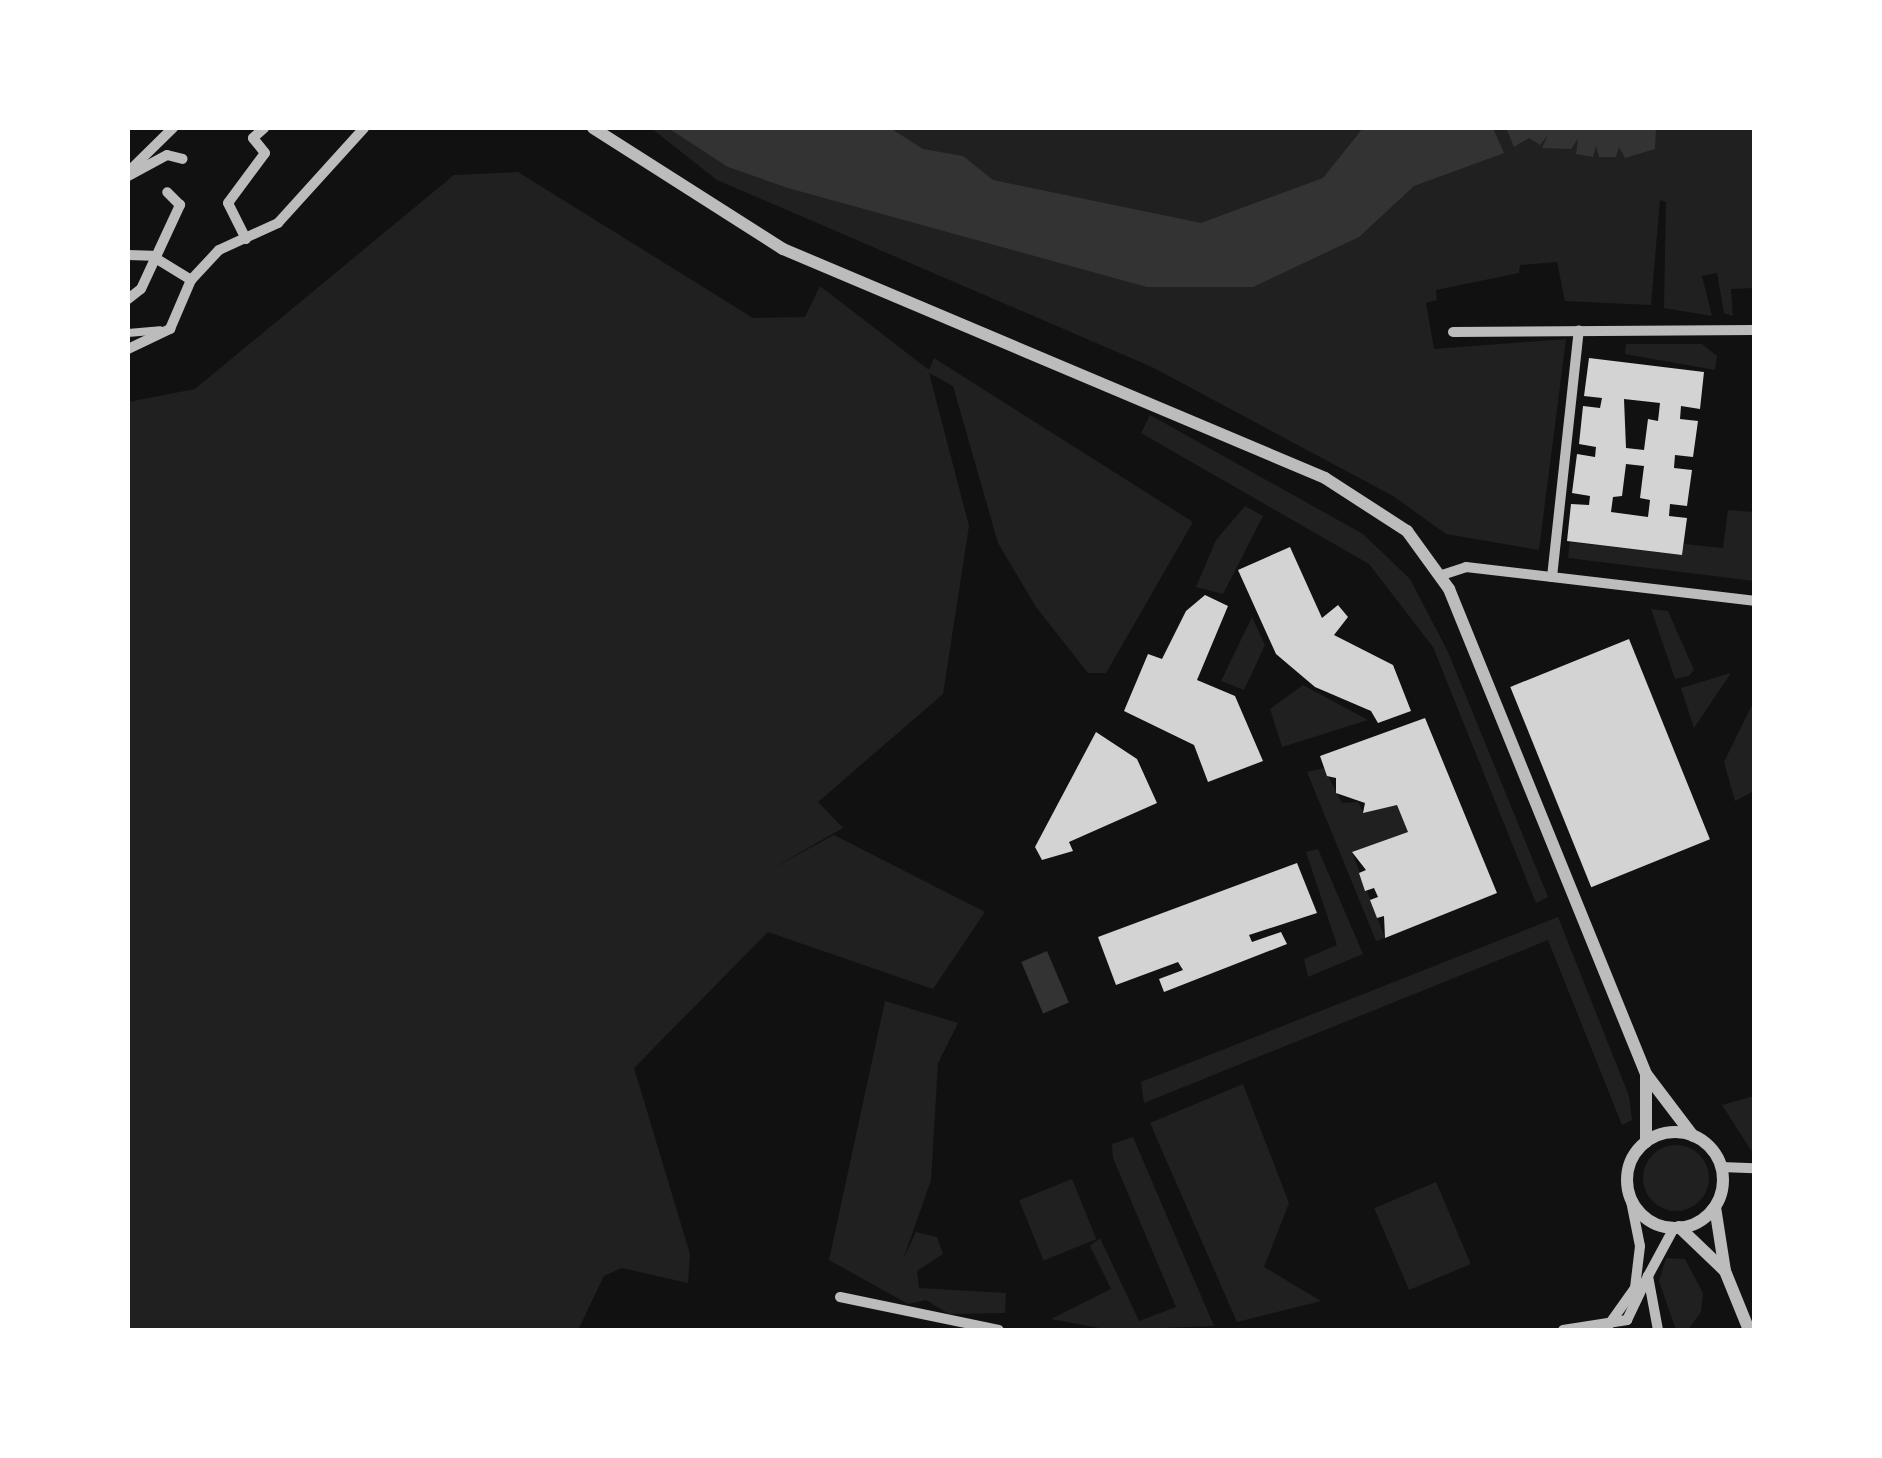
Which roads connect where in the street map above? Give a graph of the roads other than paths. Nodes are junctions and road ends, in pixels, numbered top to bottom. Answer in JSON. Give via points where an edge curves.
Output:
{"nodes":[{"id":1,"x":173,"y":128,"type":"edge"},
{"id":2,"x":264,"y":128,"type":"edge"},
{"id":3,"x":364,"y":128,"type":"edge"},
{"id":4,"x":593,"y":128,"type":"edge"},
{"id":5,"x":182,"y":160,"type":"dead end"},
{"id":6,"x":128,"y":174,"type":"edge"},
{"id":7,"x":166,"y":192,"type":"dead end"},
{"id":8,"x":246,"y":238,"type":"junction"},
{"id":9,"x":128,"y":256,"type":"edge"},
{"id":10,"x":152,"y":256,"type":"junction"},
{"id":11,"x":191,"y":280,"type":"junction"},
{"id":12,"x":128,"y":299,"type":"edge"},
{"id":13,"x":170,"y":329,"type":"junction"},
{"id":14,"x":1579,"y":330,"type":"junction"},
{"id":15,"x":1754,"y":330,"type":"edge"},
{"id":16,"x":1453,"y":332,"type":"dead end"},
{"id":17,"x":128,"y":333,"type":"edge"},
{"id":18,"x":128,"y":349,"type":"edge"},
{"id":19,"x":1442,"y":575,"type":"junction"},
{"id":20,"x":1552,"y":577,"type":"junction"},
{"id":21,"x":1754,"y":601,"type":"edge"},
{"id":22,"x":1646,"y":1074,"type":"junction"},
{"id":23,"x":1694,"y":1136,"type":"junction"},
{"id":24,"x":1646,"y":1142,"type":"junction"},
{"id":25,"x":1721,"y":1167,"type":"junction"},
{"id":26,"x":1754,"y":1168,"type":"edge"},
{"id":27,"x":1630,"y":1196,"type":"junction"},
{"id":28,"x":1715,"y":1207,"type":"junction"},
{"id":29,"x":1676,"y":1228,"type":"junction"},
{"id":30,"x":1725,"y":1270,"type":"junction"},
{"id":31,"x":1648,"y":1276,"type":"junction"},
{"id":32,"x":840,"y":1296,"type":"dead end"},
{"id":33,"x":1608,"y":1326,"type":"junction"},
{"id":34,"x":999,"y":1330,"type":"edge"},
{"id":35,"x":1564,"y":1330,"type":"edge"},
{"id":36,"x":1622,"y":1330,"type":"edge"},
{"id":37,"x":1658,"y":1330,"type":"edge"},
{"id":38,"x":1749,"y":1330,"type":"edge"}],
"edges":[{"from":1,"to":6,"type":"street"},
{"from":2,"to":8,"type":"street","via":[[253,138],[265,153],[228,203]]},
{"from":3,"to":8,"type":"street","via":[[278,223]]},
{"from":4,"to":19,"type":"street","via":[[783,249],[1344,486],[1407,530]]},
{"from":5,"to":6,"type":"street","via":[[167,155]]},
{"from":7,"to":10,"type":"street","via":[[180,205]]},
{"from":8,"to":11,"type":"street","via":[[219,250]]},
{"from":9,"to":10,"type":"street"},
{"from":10,"to":11,"type":"street"},
{"from":10,"to":12,"type":"street","via":[[141,288]]},
{"from":11,"to":13,"type":"street"},
{"from":13,"to":17,"type":"street"},
{"from":13,"to":18,"type":"street"},
{"from":14,"to":15,"type":"street"},
{"from":14,"to":16,"type":"street"},
{"from":14,"to":20,"type":"street"},
{"from":19,"to":20,"type":"street","via":[[1466,567]]},
{"from":19,"to":22,"type":"street"},
{"from":20,"to":21,"type":"street"},
{"from":22,"to":23,"type":"street"},
{"from":22,"to":24,"type":"street"},
{"from":23,"to":24,"type":"street","via":[[1672,1132]]},
{"from":23,"to":25,"type":"street"},
{"from":24,"to":27,"type":"street","via":[[1628,1169]]},
{"from":25,"to":26,"type":"street"},
{"from":25,"to":28,"type":"street"},
{"from":27,"to":29,"type":"street","via":[[1644,1217]]},
{"from":27,"to":33,"type":"street","via":[[1640,1246],[1635,1288]]},
{"from":28,"to":29,"type":"street"},
{"from":28,"to":30,"type":"street"},
{"from":29,"to":30,"type":"street"},
{"from":29,"to":31,"type":"street"},
{"from":30,"to":38,"type":"street"},
{"from":31,"to":33,"type":"street","via":[[1631,1316]]},
{"from":31,"to":37,"type":"street"},
{"from":32,"to":34,"type":"street"},
{"from":33,"to":35,"type":"street"},
{"from":33,"to":36,"type":"street"}]}
